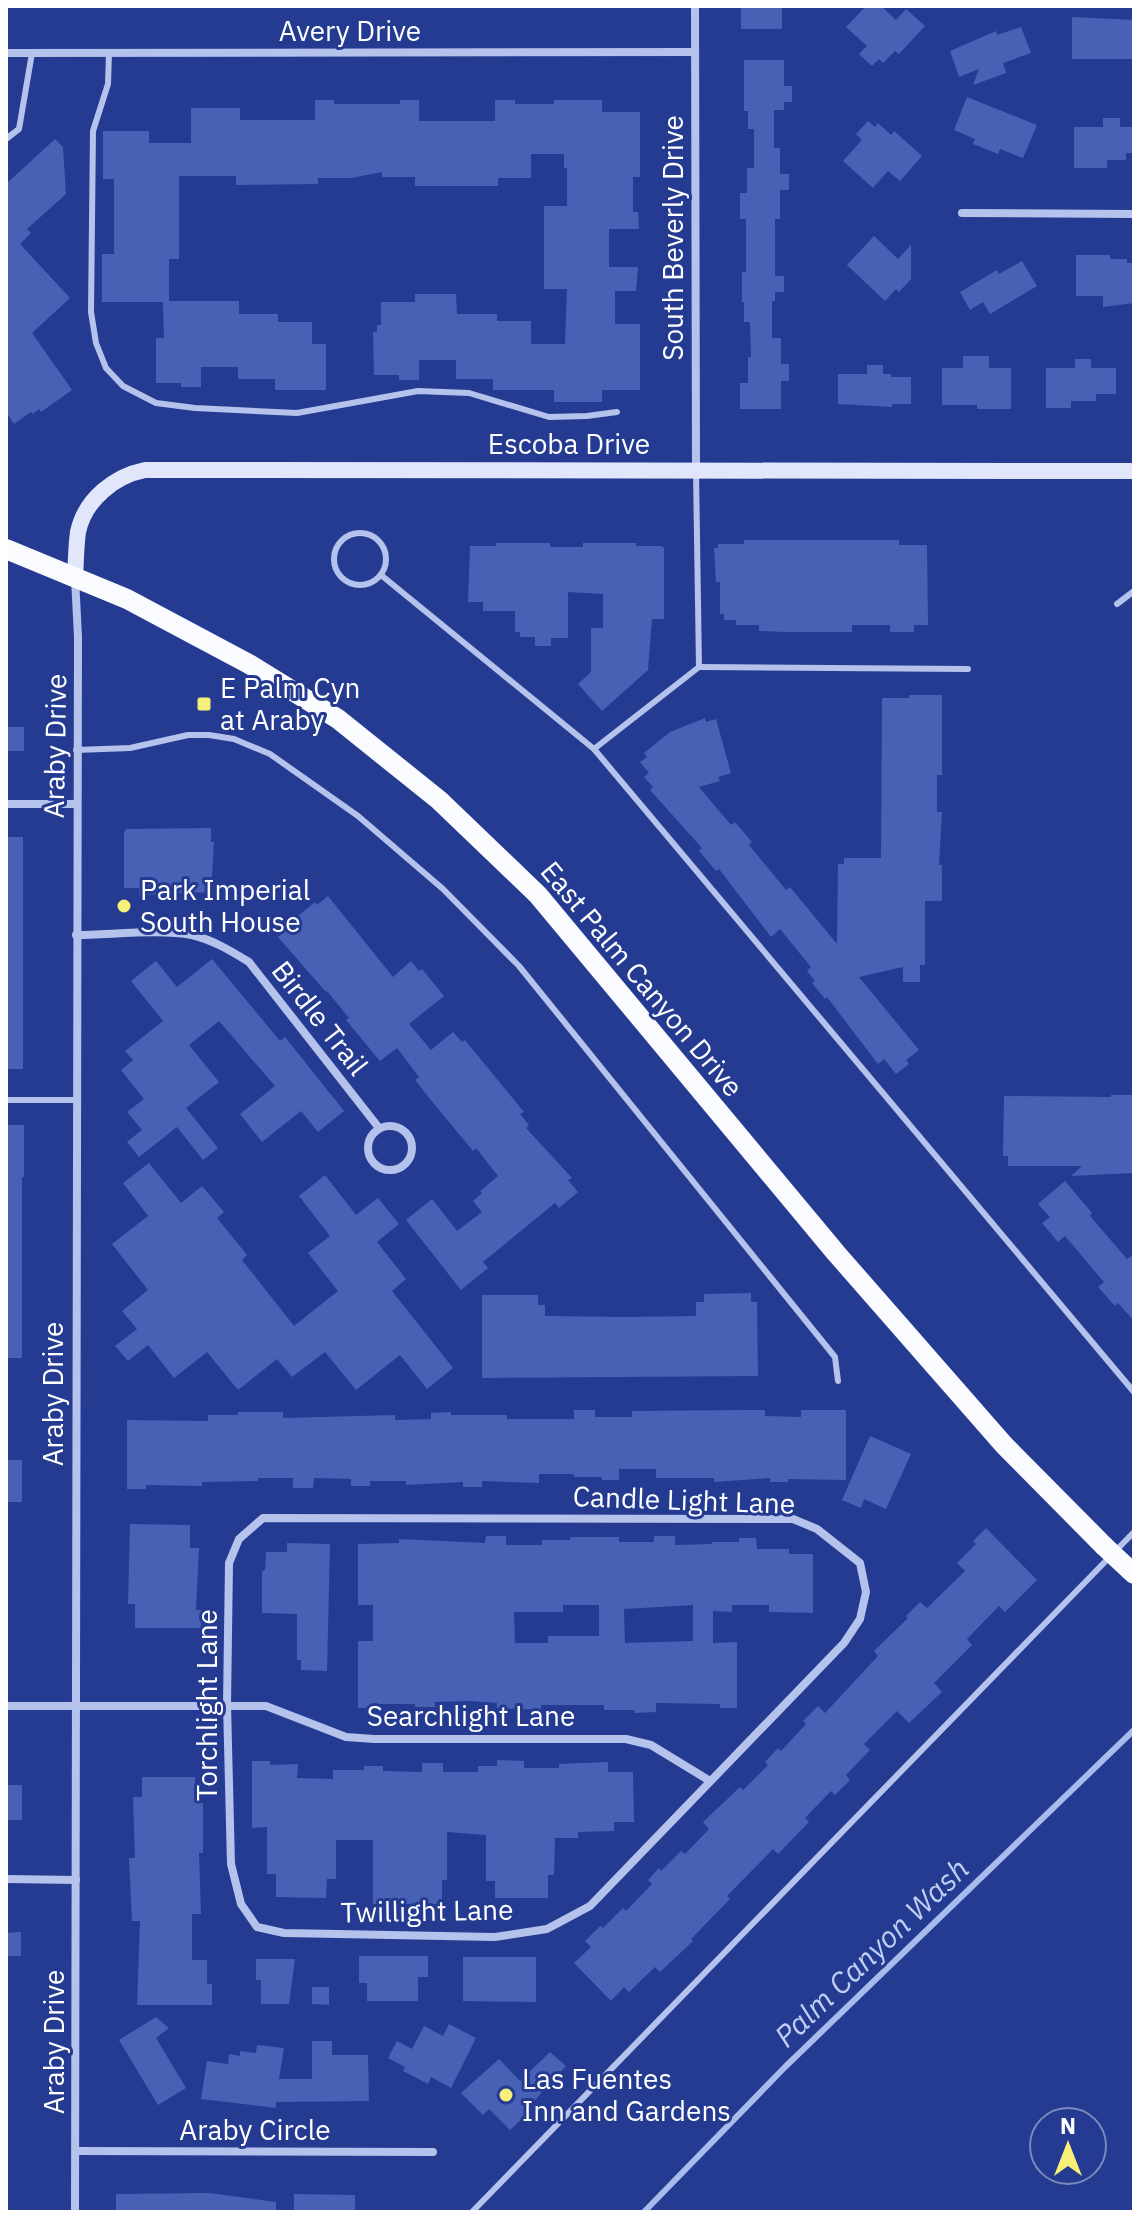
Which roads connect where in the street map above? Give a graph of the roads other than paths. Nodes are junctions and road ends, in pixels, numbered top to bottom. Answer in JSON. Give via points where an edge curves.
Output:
{"nodes":[{"id":1,"x":695,"y":6,"type":"edge"},
{"id":2,"x":695,"y":52,"type":"junction"},
{"id":3,"x":6,"y":53,"type":"edge"},
{"id":4,"x":32,"y":53,"type":"junction"},
{"id":5,"x":109,"y":53,"type":"junction"},
{"id":6,"x":6,"y":139,"type":"edge"},
{"id":7,"x":962,"y":213,"type":"dead end"},
{"id":8,"x":1134,"y":214,"type":"edge"},
{"id":9,"x":617,"y":412,"type":"dead end"},
{"id":10,"x":696,"y":470,"type":"junction"},
{"id":11,"x":1134,"y":471,"type":"edge"},
{"id":12,"x":6,"y":549,"type":"edge"},
{"id":13,"x":381,"y":575,"type":"junction"},
{"id":14,"x":75,"y":577,"type":"junction"},
{"id":15,"x":1134,"y":591,"type":"edge"},
{"id":16,"x":1117,"y":604,"type":"dead end"},
{"id":17,"x":699,"y":667,"type":"junction"},
{"id":18,"x":968,"y":669,"type":"dead end"},
{"id":19,"x":594,"y":749,"type":"junction"},
{"id":20,"x":76,"y":750,"type":"junction"},
{"id":21,"x":6,"y":804,"type":"edge"},
{"id":22,"x":76,"y":804,"type":"junction"},
{"id":23,"x":76,"y":935,"type":"junction"},
{"id":24,"x":6,"y":1100,"type":"edge"},
{"id":25,"x":77,"y":1100,"type":"junction"},
{"id":26,"x":379,"y":1128,"type":"junction"},
{"id":27,"x":838,"y":1381,"type":"dead end"},
{"id":28,"x":1134,"y":1392,"type":"edge"},
{"id":29,"x":263,"y":1518,"type":"joint"},
{"id":30,"x":1134,"y":1532,"type":"edge"},
{"id":31,"x":1134,"y":1574,"type":"edge"},
{"id":32,"x":227,"y":1704,"type":"junction"},
{"id":33,"x":76,"y":1705,"type":"junction"},
{"id":34,"x":6,"y":1706,"type":"edge"},
{"id":35,"x":710,"y":1781,"type":"junction"},
{"id":36,"x":6,"y":1879,"type":"edge"},
{"id":37,"x":76,"y":1880,"type":"junction"},
{"id":38,"x":241,"y":1904,"type":"joint"},
{"id":39,"x":76,"y":2151,"type":"junction"},
{"id":40,"x":433,"y":2152,"type":"dead end"},
{"id":41,"x":75,"y":2212,"type":"edge"},
{"id":42,"x":472,"y":2212,"type":"edge"}],
"edges":[{"from":1,"to":2,"type":"street","name":"South Beverly Drive"},
{"from":2,"to":5,"type":"street","name":"Avery Drive"},
{"from":2,"to":10,"type":"street","name":"South Beverly Drive"},
{"from":3,"to":4,"type":"street","name":"Avery Drive"},
{"from":4,"to":5,"type":"street","name":"Avery Drive"},
{"from":4,"to":6,"type":"lane","via":[[19,129]]},
{"from":5,"to":9,"type":"lane","via":[[108,84],[93,131],[91,312],[106,368],[123,386],[156,403],[195,408],[297,413],[418,391],[469,393],[549,417]]},
{"from":7,"to":8,"type":"street"},
{"from":10,"to":11,"type":"street","name":"Escoba Drive"},
{"from":10,"to":14,"type":"street","name":"Escoba Drive","via":[[145,470],[117,479],[94,502],[78,532]]},
{"from":10,"to":17,"type":"lane"},
{"from":12,"to":14,"type":"main road","name":"East Palm Canyon Drive"},
{"from":13,"to":13,"type":"lane","via":[[387,559],[382,543],[368,533],[352,533],[338,543],[333,558],[338,574],[351,584],[368,584]]},
{"from":13,"to":19,"type":"lane"},
{"from":14,"to":20,"type":"street","name":"Araby Drive"},
{"from":14,"to":31,"type":"main road","name":"East Palm Canyon Drive","bridge":true,"via":[[249,664],[338,719],[439,800],[538,895],[1004,1445]]},
{"from":15,"to":16,"type":"lane"},
{"from":17,"to":18,"type":"lane"},
{"from":17,"to":19,"type":"lane"},
{"from":19,"to":28,"type":"lane"},
{"from":20,"to":22,"type":"street","name":"Araby Drive"},
{"from":20,"to":27,"type":"lane","via":[[130,748],[188,735],[234,739],[270,754],[358,816],[443,889],[519,966],[835,1357]]},
{"from":21,"to":22,"type":"street"},
{"from":22,"to":23,"type":"street","name":"Araby Drive"},
{"from":23,"to":25,"type":"street","name":"Araby Drive"},
{"from":23,"to":26,"type":"street","name":"Birdle Trail","via":[[192,935],[226,947],[249,962]]},
{"from":24,"to":25,"type":"lane"},
{"from":25,"to":33,"type":"street","name":"Araby Drive"},
{"from":26,"to":26,"type":"street","name":"Birdle Trail","via":[[368,1144],[370,1158],[386,1171],[400,1169],[413,1150],[409,1136],[396,1127]]},
{"from":29,"to":32,"type":"street","name":"Torchlight Lane","via":[[239,1539],[229,1563]]},
{"from":29,"to":35,"type":"street","name":"Candle Light Lane","via":[[793,1519],[817,1529],[860,1563],[866,1592],[860,1619],[844,1643]]},
{"from":30,"to":42,"type":"lane"},
{"from":32,"to":33,"type":"street","name":"Searchlight Lane"},
{"from":32,"to":35,"type":"street","name":"Searchlight Lane","via":[[266,1706],[346,1737],[626,1739],[651,1745]]},
{"from":32,"to":38,"type":"street","name":"Torchlight Lane","via":[[231,1864]]},
{"from":33,"to":34,"type":"street","name":"Searchlight Lane"},
{"from":33,"to":37,"type":"street","name":"Araby Drive"},
{"from":35,"to":38,"type":"street","name":"Twillight Lane","via":[[590,1906],[547,1929],[495,1937],[284,1933],[257,1927]]},
{"from":36,"to":37,"type":"street"},
{"from":37,"to":39,"type":"street","name":"Araby Drive"},
{"from":39,"to":40,"type":"street","name":"Araby Circle"},
{"from":39,"to":41,"type":"street","name":"Araby Drive"}]}
